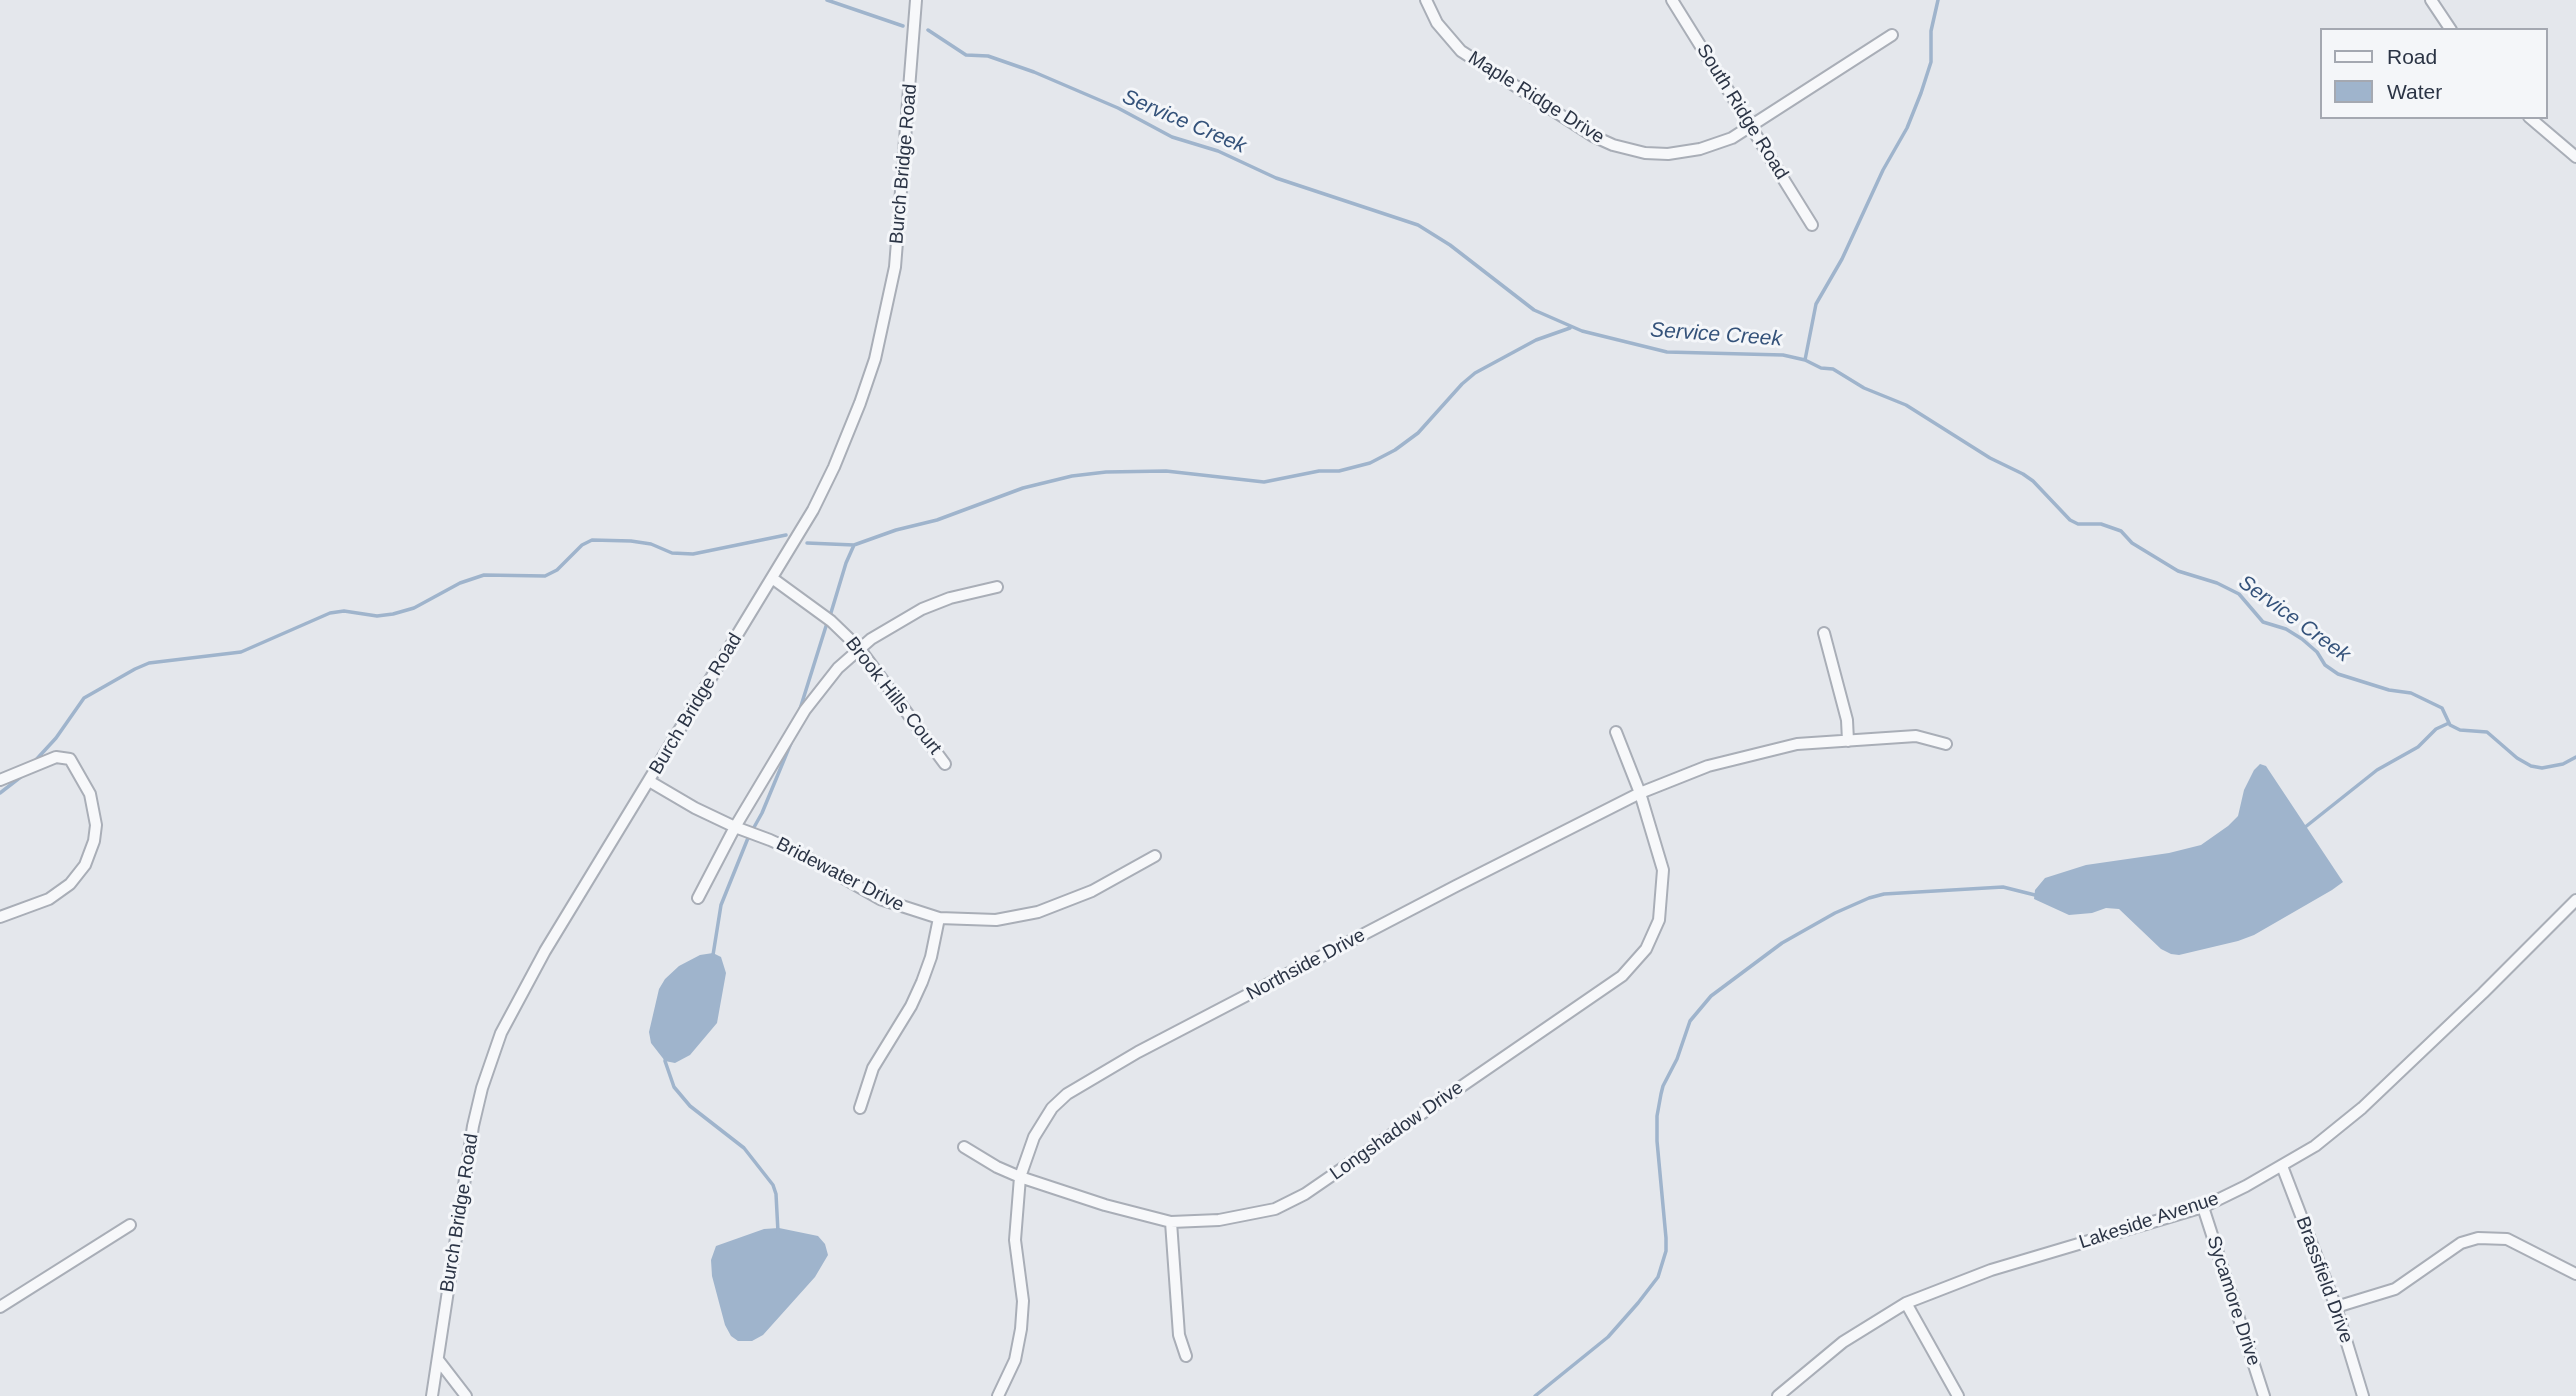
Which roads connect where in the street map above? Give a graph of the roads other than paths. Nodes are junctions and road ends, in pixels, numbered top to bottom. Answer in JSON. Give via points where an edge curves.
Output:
{"nodes":[{"id":1,"x":916,"y":0,"type":"edge"},
{"id":2,"x":1426,"y":0,"type":"edge"},
{"id":3,"x":1672,"y":0,"type":"edge"},
{"id":4,"x":2431,"y":0,"type":"edge"},
{"id":5,"x":2450,"y":28,"type":"edge"},
{"id":6,"x":1892,"y":35,"type":"dead end"},
{"id":7,"x":2531,"y":119,"type":"edge"},
{"id":8,"x":1751,"y":126,"type":"junction"},
{"id":9,"x":2576,"y":157,"type":"edge"},
{"id":10,"x":1812,"y":225,"type":"dead end"},
{"id":11,"x":772,"y":578,"type":"junction"},
{"id":12,"x":998,"y":587,"type":"dead end"},
{"id":13,"x":1825,"y":633,"type":"dead end"},
{"id":14,"x":859,"y":648,"type":"junction"},
{"id":15,"x":1616,"y":732,"type":"dead end"},
{"id":16,"x":1848,"y":741,"type":"junction"},
{"id":17,"x":1946,"y":744,"type":"dead end"},
{"id":18,"x":945,"y":764,"type":"dead end"},
{"id":19,"x":0,"y":780,"type":"edge"},
{"id":20,"x":649,"y":781,"type":"junction"},
{"id":21,"x":1640,"y":793,"type":"junction"},
{"id":22,"x":735,"y":827,"type":"junction"},
{"id":23,"x":1155,"y":856,"type":"dead end"},
{"id":24,"x":698,"y":898,"type":"dead end"},
{"id":25,"x":2576,"y":900,"type":"edge"},
{"id":26,"x":0,"y":917,"type":"edge"},
{"id":27,"x":939,"y":918,"type":"junction"},
{"id":28,"x":860,"y":1108,"type":"dead end"},
{"id":29,"x":964,"y":1147,"type":"dead end"},
{"id":30,"x":2282,"y":1166,"type":"junction"},
{"id":31,"x":1020,"y":1177,"type":"junction"},
{"id":32,"x":2203,"y":1207,"type":"junction"},
{"id":33,"x":1171,"y":1223,"type":"junction"},
{"id":34,"x":130,"y":1225,"type":"dead end"},
{"id":35,"x":2576,"y":1273,"type":"edge"},
{"id":36,"x":1906,"y":1303,"type":"junction"},
{"id":37,"x":0,"y":1307,"type":"edge"},
{"id":38,"x":2336,"y":1307,"type":"junction"},
{"id":39,"x":1186,"y":1356,"type":"dead end"},
{"id":40,"x":439,"y":1361,"type":"junction"},
{"id":41,"x":432,"y":1396,"type":"edge"},
{"id":42,"x":466,"y":1396,"type":"edge"},
{"id":43,"x":998,"y":1396,"type":"edge"},
{"id":44,"x":1778,"y":1396,"type":"edge"},
{"id":45,"x":1958,"y":1396,"type":"edge"},
{"id":46,"x":2264,"y":1396,"type":"edge"},
{"id":47,"x":2363,"y":1396,"type":"edge"}],
"edges":[{"from":1,"to":11,"type":"street","name":"Burch Bridge Road","via":[[898,244],[881,336],[834,467]]},
{"from":2,"to":8,"type":"street","name":"Maple Ridge Drive","via":[[1437,23],[1461,51],[1613,145],[1645,153],[1679,153],[1711,146]]},
{"from":3,"to":8,"type":"street","name":"South Ridge Road"},
{"from":4,"to":5,"type":"street"},
{"from":6,"to":8,"type":"street","name":"Maple Ridge Drive"},
{"from":7,"to":9,"type":"street"},
{"from":8,"to":10,"type":"street","name":"South Ridge Road"},
{"from":11,"to":14,"type":"street","name":"Brook Hills Court"},
{"from":11,"to":20,"type":"street","name":"Burch Bridge Road"},
{"from":12,"to":14,"type":"street","via":[[922,609]]},
{"from":13,"to":16,"type":"street","via":[[1847,719]]},
{"from":14,"to":18,"type":"street","name":"Brook Hills Court"},
{"from":14,"to":22,"type":"street","via":[[820,689]]},
{"from":15,"to":21,"type":"street","name":"Longshadow Drive"},
{"from":16,"to":17,"type":"street","name":"Northside Drive","via":[[1916,736]]},
{"from":16,"to":21,"type":"street","name":"Northside Drive","via":[[1797,744],[1739,757]]},
{"from":19,"to":26,"type":"street","via":[[56,757],[69,759],[90,794],[96,825],[89,857],[70,884],[49,899]]},
{"from":20,"to":22,"type":"street","name":"Bridewater Drive"},
{"from":20,"to":40,"type":"street","name":"Burch Bridge Road","via":[[522,990],[501,1033],[473,1126]]},
{"from":21,"to":31,"type":"street","name":"Northside Drive","via":[[1138,1052],[1067,1094],[1034,1137]]},
{"from":21,"to":33,"type":"street","name":"Longshadow Drive","via":[[1663,870],[1659,920],[1646,949],[1622,976],[1305,1194],[1275,1209]]},
{"from":22,"to":24,"type":"street"},
{"from":22,"to":27,"type":"street","name":"Bridewater Drive","via":[[803,855],[880,899]]},
{"from":23,"to":27,"type":"street","name":"Bridewater Drive","via":[[1092,891],[1038,912],[996,920]]},
{"from":25,"to":30,"type":"street","name":"Lakeside Avenue","via":[[2362,1108]]},
{"from":27,"to":28,"type":"street","via":[[922,982],[873,1068]]},
{"from":29,"to":31,"type":"street","name":"Longshadow Drive"},
{"from":30,"to":32,"type":"street","name":"Lakeside Avenue"},
{"from":30,"to":38,"type":"street","name":"Brassfield Drive"},
{"from":31,"to":33,"type":"street","name":"Longshadow Drive"},
{"from":31,"to":43,"type":"street","name":"Northside Drive","via":[[1015,1240],[1023,1301],[1021,1329],[1015,1360]]},
{"from":32,"to":36,"type":"street","name":"Lakeside Avenue","via":[[1992,1270]]},
{"from":32,"to":46,"type":"street","name":"Sycamore Drive"},
{"from":33,"to":39,"type":"street","via":[[1179,1335]]},
{"from":34,"to":37,"type":"street"},
{"from":35,"to":38,"type":"street","via":[[2507,1239],[2478,1238],[2461,1243],[2395,1289]]},
{"from":36,"to":44,"type":"street","name":"Lakeside Avenue","via":[[1843,1342]]},
{"from":36,"to":45,"type":"street"},
{"from":38,"to":47,"type":"street","name":"Brassfield Drive"},
{"from":40,"to":41,"type":"street","name":"Burch Bridge Road"},
{"from":40,"to":42,"type":"street"}]}
